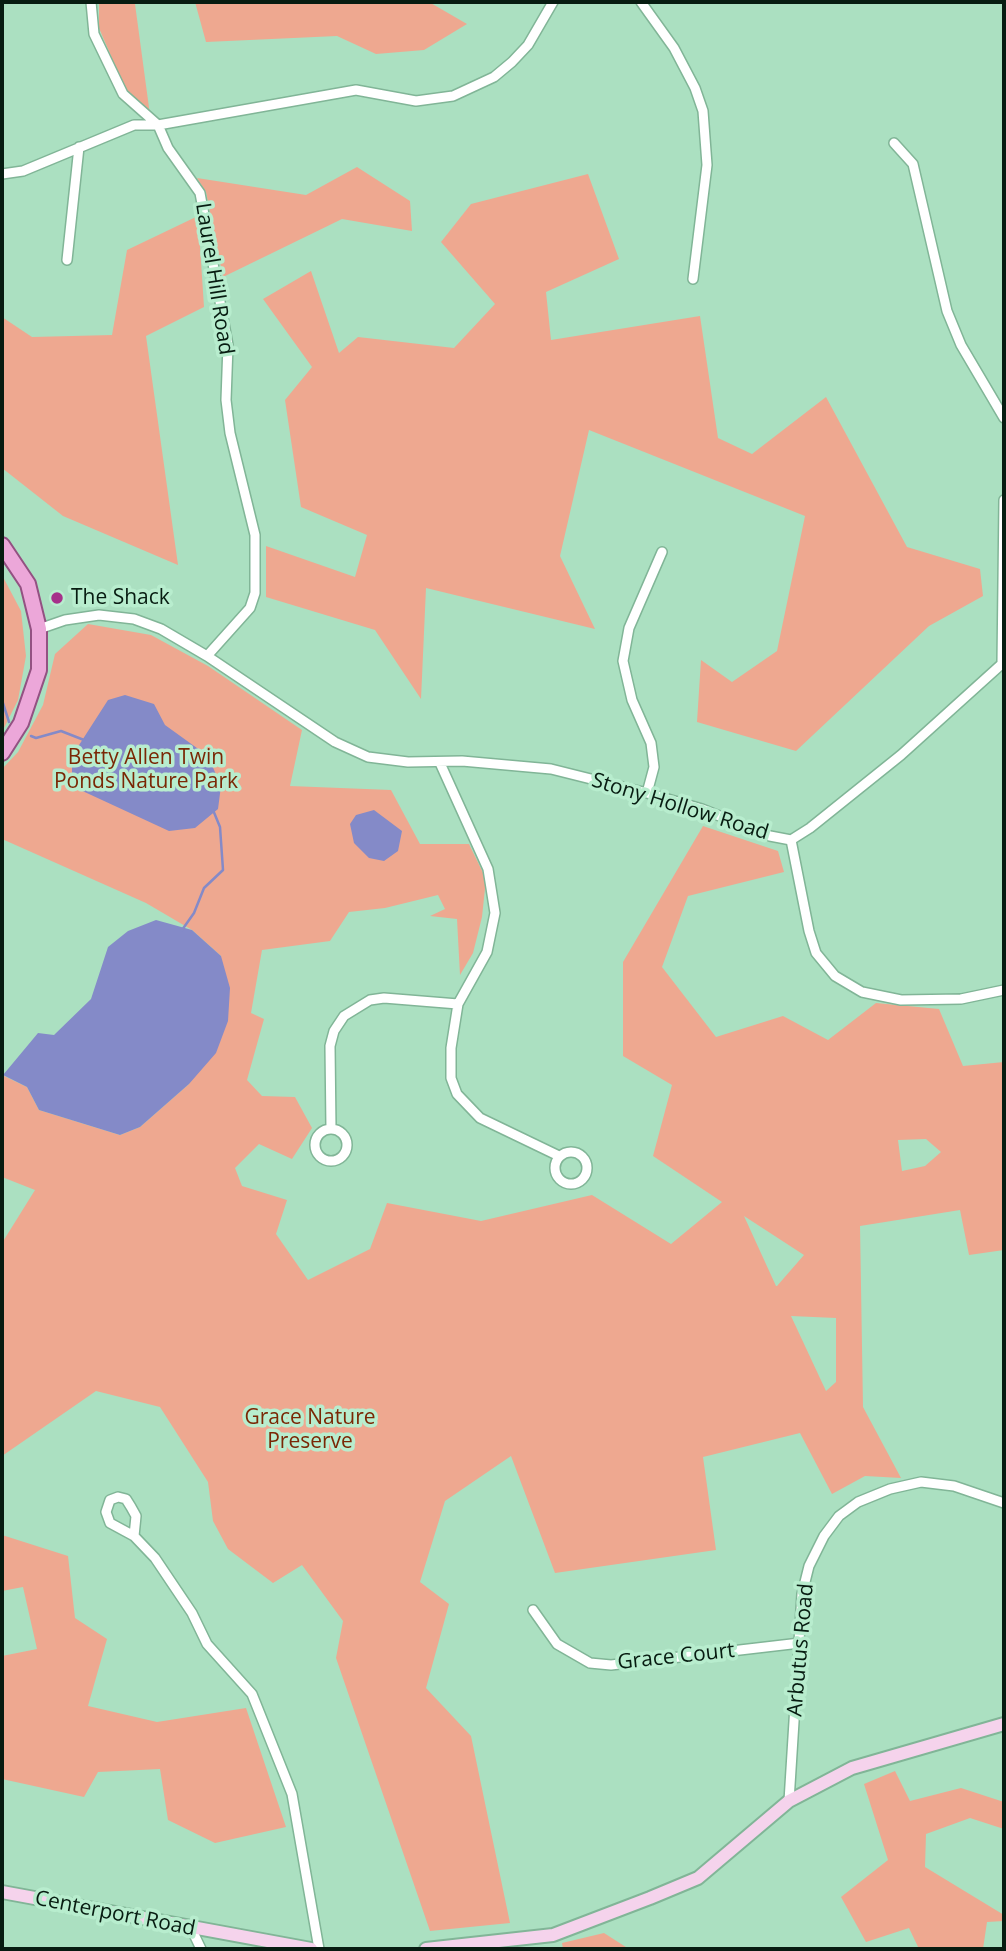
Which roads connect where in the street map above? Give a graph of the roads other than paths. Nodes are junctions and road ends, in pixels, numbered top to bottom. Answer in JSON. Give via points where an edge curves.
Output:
{"nodes":[{"id":1,"x":91,"y":2,"type":"edge"},
{"id":2,"x":553,"y":2,"type":"edge"},
{"id":3,"x":641,"y":2,"type":"edge"},
{"id":4,"x":158,"y":125,"type":"junction"},
{"id":5,"x":894,"y":143,"type":"dead end"},
{"id":6,"x":79,"y":147,"type":"junction"},
{"id":7,"x":2,"y":174,"type":"edge"},
{"id":8,"x":67,"y":260,"type":"dead end"},
{"id":9,"x":693,"y":279,"type":"dead end"},
{"id":10,"x":1004,"y":418,"type":"edge"},
{"id":11,"x":1004,"y":500,"type":"edge"},
{"id":12,"x":2,"y":545,"type":"edge"},
{"id":13,"x":662,"y":552,"type":"dead end"},
{"id":14,"x":39,"y":629,"type":"junction"},
{"id":15,"x":208,"y":656,"type":"junction"},
{"id":16,"x":1003,"y":662,"type":"edge"},
{"id":17,"x":2,"y":753,"type":"edge"},
{"id":18,"x":440,"y":763,"type":"junction"},
{"id":19,"x":647,"y":793,"type":"junction"},
{"id":20,"x":791,"y":840,"type":"junction"},
{"id":21,"x":1004,"y":990,"type":"edge"},
{"id":22,"x":458,"y":1004,"type":"junction"},
{"id":23,"x":331,"y":1129,"type":"dead end"},
{"id":24,"x":559,"y":1156,"type":"dead end"},
{"id":25,"x":1004,"y":1503,"type":"edge"},
{"id":26,"x":134,"y":1536,"type":"dead end"},
{"id":27,"x":533,"y":1610,"type":"dead end"},
{"id":28,"x":800,"y":1643,"type":"junction"},
{"id":29,"x":1004,"y":1724,"type":"edge"},
{"id":30,"x":789,"y":1801,"type":"junction"},
{"id":31,"x":2,"y":1892,"type":"edge"},
{"id":32,"x":191,"y":1928,"type":"junction"},
{"id":33,"x":201,"y":1949,"type":"edge"},
{"id":34,"x":311,"y":1949,"type":"edge"},
{"id":35,"x":320,"y":1949,"type":"edge"},
{"id":36,"x":426,"y":1949,"type":"edge"}],
"edges":[{"from":1,"to":4,"type":"street","via":[[94,34],[123,94]]},
{"from":2,"to":4,"type":"street","via":[[528,45],[512,62],[494,77],[453,96],[416,101],[356,90]]},
{"from":3,"to":9,"type":"street","via":[[674,48],[703,111],[707,165]]},
{"from":4,"to":6,"type":"street","via":[[134,125]]},
{"from":4,"to":15,"type":"street","name":"Laurel Hill Road","via":[[168,148],[200,193],[228,345],[230,433],[256,535],[255,599]]},
{"from":5,"to":10,"type":"street","via":[[913,164],[947,311],[961,345]]},
{"from":6,"to":7,"type":"street","via":[[23,171]]},
{"from":6,"to":8,"type":"street"},
{"from":11,"to":16,"type":"street"},
{"from":12,"to":14,"type":"main road","via":[[29,584]]},
{"from":13,"to":19,"type":"street","via":[[629,628],[623,662],[632,700],[652,743],[654,767]]},
{"from":14,"to":15,"type":"street","name":"Stony Hollow Road","via":[[99,615],[134,619]]},
{"from":14,"to":17,"type":"main road","via":[[39,670],[32,700]]},
{"from":15,"to":18,"type":"street","name":"Stony Hollow Road","via":[[335,742],[376,758]]},
{"from":16,"to":20,"type":"street","name":"Stony Hollow Road","via":[[901,755]]},
{"from":18,"to":19,"type":"street","name":"Stony Hollow Road","via":[[551,769]]},
{"from":18,"to":22,"type":"street","via":[[488,869],[495,913],[487,953]]},
{"from":19,"to":20,"type":"street","name":"Stony Hollow Road"},
{"from":20,"to":21,"type":"street","via":[[809,931],[817,953],[835,976],[862,992],[901,1000],[961,999]]},
{"from":22,"to":23,"type":"street","via":[[384,998],[370,1000],[344,1016],[330,1046]]},
{"from":22,"to":24,"type":"street","via":[[451,1048],[451,1077],[457,1094],[480,1118]]},
{"from":25,"to":28,"type":"street","name":"Arbutus Road","via":[[954,1486],[921,1482],[858,1502],[824,1536],[809,1566],[802,1594]]},
{"from":26,"to":35,"type":"street","via":[[155,1558],[207,1644],[252,1694],[292,1794]]},
{"from":27,"to":28,"type":"street","name":"Grace Court","via":[[557,1644],[590,1663],[611,1665]]},
{"from":28,"to":30,"type":"street","name":"Arbutus Road"},
{"from":29,"to":30,"type":"main road","via":[[852,1768]]},
{"from":30,"to":36,"type":"main road","via":[[698,1878],[650,1898],[553,1935]]},
{"from":31,"to":32,"type":"main road","name":"Centerport Road"},
{"from":32,"to":33,"type":"street"},
{"from":32,"to":34,"type":"main road","name":"Centerport Road"}]}
